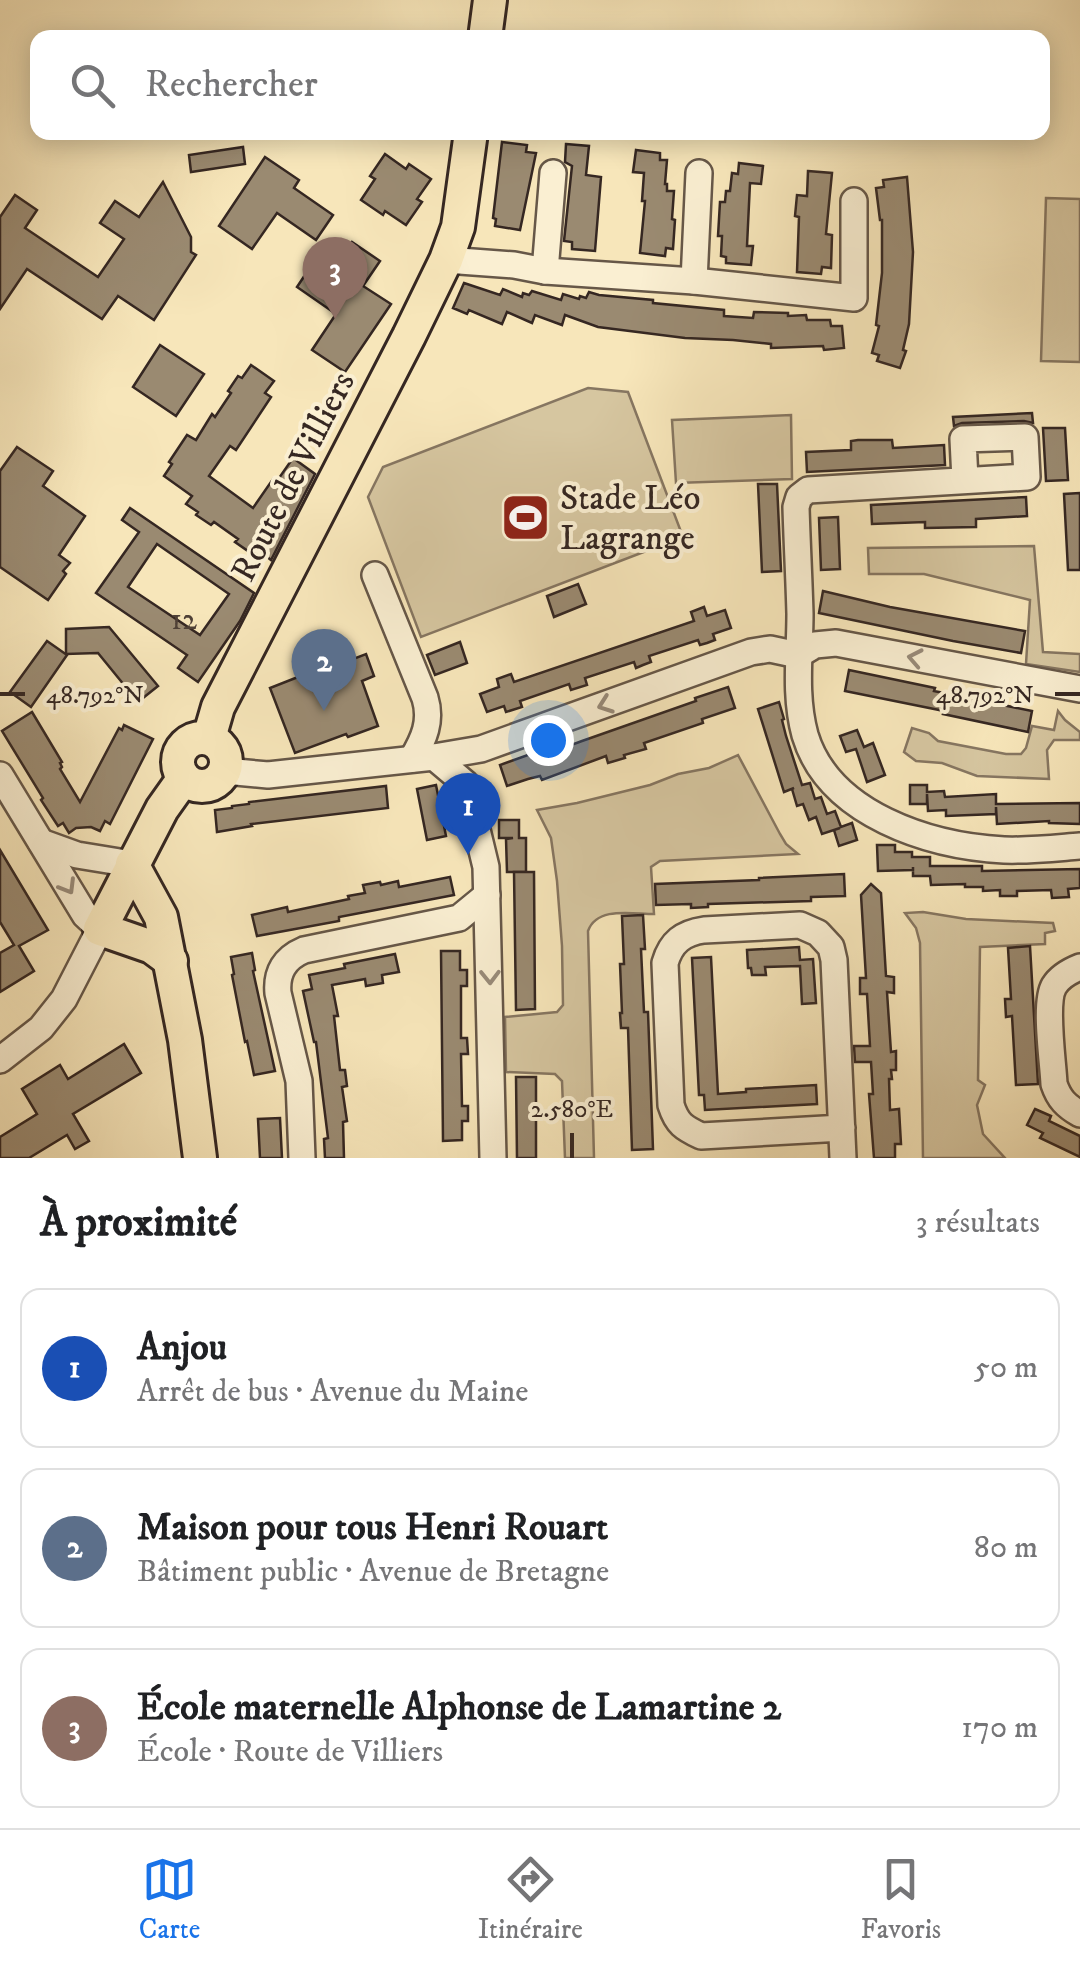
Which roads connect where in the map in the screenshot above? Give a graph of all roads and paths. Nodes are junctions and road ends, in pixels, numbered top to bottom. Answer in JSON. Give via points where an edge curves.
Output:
{"nodes":[{"id":1,"x":490,"y":0,"type":"edge"},
{"id":2,"x":486,"y":30,"type":"edge"},
{"id":3,"x":471,"y":140,"type":"edge"},
{"id":4,"x":553,"y":173,"type":"dead end"},
{"id":5,"x":699,"y":173,"type":"dead end"},
{"id":6,"x":854,"y":201,"type":"dead end"},
{"id":7,"x":458,"y":228,"type":"junction"},
{"id":8,"x":446,"y":260,"type":"junction"},
{"id":9,"x":514,"y":266,"type":"junction"},
{"id":10,"x":545,"y":271,"type":"junction"},
{"id":11,"x":694,"y":281,"type":"junction"},
{"id":12,"x":965,"y":480,"type":"dead end"},
{"id":13,"x":375,"y":575,"type":"dead end"},
{"id":14,"x":798,"y":655,"type":"junction"},
{"id":15,"x":1080,"y":689,"type":"edge"},
{"id":16,"x":209,"y":738,"type":"junction"},
{"id":17,"x":473,"y":751,"type":"junction"},
{"id":18,"x":423,"y":758,"type":"junction"},
{"id":19,"x":225,"y":771,"type":"junction"},
{"id":20,"x":0,"y":775,"type":"edge"},
{"id":21,"x":184,"y":778,"type":"junction"},
{"id":22,"x":466,"y":784,"type":"junction"},
{"id":23,"x":41,"y":842,"type":"junction"},
{"id":24,"x":1080,"y":846,"type":"edge"},
{"id":25,"x":132,"y":864,"type":"junction"},
{"id":26,"x":487,"y":895,"type":"junction"},
{"id":27,"x":459,"y":918,"type":"junction"},
{"id":28,"x":100,"y":928,"type":"junction"},
{"id":29,"x":489,"y":937,"type":"junction"},
{"id":30,"x":171,"y":961,"type":"junction"},
{"id":31,"x":1080,"y":967,"type":"edge"},
{"id":32,"x":0,"y":1060,"type":"edge"},
{"id":33,"x":1080,"y":1114,"type":"edge"},
{"id":34,"x":842,"y":1128,"type":"junction"},
{"id":35,"x":200,"y":1158,"type":"edge"},
{"id":36,"x":302,"y":1158,"type":"edge"},
{"id":37,"x":494,"y":1158,"type":"edge"},
{"id":38,"x":843,"y":1158,"type":"edge"}],
"edges":[{"from":1,"to":2,"type":"main road"},
{"from":3,"to":7,"type":"main road","name":"Route de Villiers"},
{"from":4,"to":10,"type":"street"},
{"from":5,"to":11,"type":"street"},
{"from":6,"to":11,"type":"street","via":[[854,298]]},
{"from":7,"to":8,"type":"main road","name":"Route de Villiers"},
{"from":7,"to":9,"type":"street"},
{"from":8,"to":9,"type":"street"},
{"from":8,"to":16,"type":"main road","name":"Route de Villiers","via":[[218,707]]},
{"from":9,"to":10,"type":"street"},
{"from":10,"to":11,"type":"street"},
{"from":12,"to":14,"type":"street","via":[[808,490],[799,497]]},
{"from":13,"to":18,"type":"street","via":[[425,698]]},
{"from":15,"to":14,"type":"street","one_way":true,"via":[[836,643]]},
{"from":14,"to":17,"type":"street","one_way":true,"via":[[751,652]]},
{"from":14,"to":24,"type":"street","via":[[806,736],[818,764],[858,805],[952,842],[1005,850]]},
{"from":16,"to":19,"type":"main road","via":[[222,747]]},
{"from":16,"to":21,"type":"main road","name":"Route de Villiers","via":[[182,749],[178,764]]},
{"from":17,"to":18,"type":"street"},
{"from":17,"to":22,"type":"street"},
{"from":18,"to":19,"type":"street","via":[[268,775]]},
{"from":18,"to":22,"type":"street"},
{"from":19,"to":21,"type":"main road","via":[[205,786]]},
{"from":20,"to":23,"type":"street"},
{"from":21,"to":25,"type":"main road","name":"Route de Villiers"},
{"from":22,"to":26,"type":"street"},
{"from":23,"to":25,"type":"street"},
{"from":23,"to":28,"type":"street","one_way":true},
{"from":25,"to":28,"type":"main road","name":"Route de Villiers"},
{"from":25,"to":30,"type":"main road","via":[[161,917]]},
{"from":26,"to":27,"type":"street"},
{"from":26,"to":29,"type":"street"},
{"from":27,"to":29,"type":"street"},
{"from":27,"to":36,"type":"street","via":[[314,947],[283,965],[278,992],[299,1081]]},
{"from":28,"to":30,"type":"main road"},
{"from":28,"to":32,"type":"street","via":[[42,1028]]},
{"from":29,"to":37,"type":"street","one_way":true},
{"from":30,"to":35,"type":"main road"},
{"from":31,"to":33,"type":"street","via":[[1066,973],[1049,998],[1054,1084],[1066,1106]]},
{"from":34,"to":34,"type":"street","via":[[832,947],[800,926],[704,930],[678,940],[665,963],[672,1106],[683,1128],[701,1136]]},
{"from":34,"to":38,"type":"street"}]}
